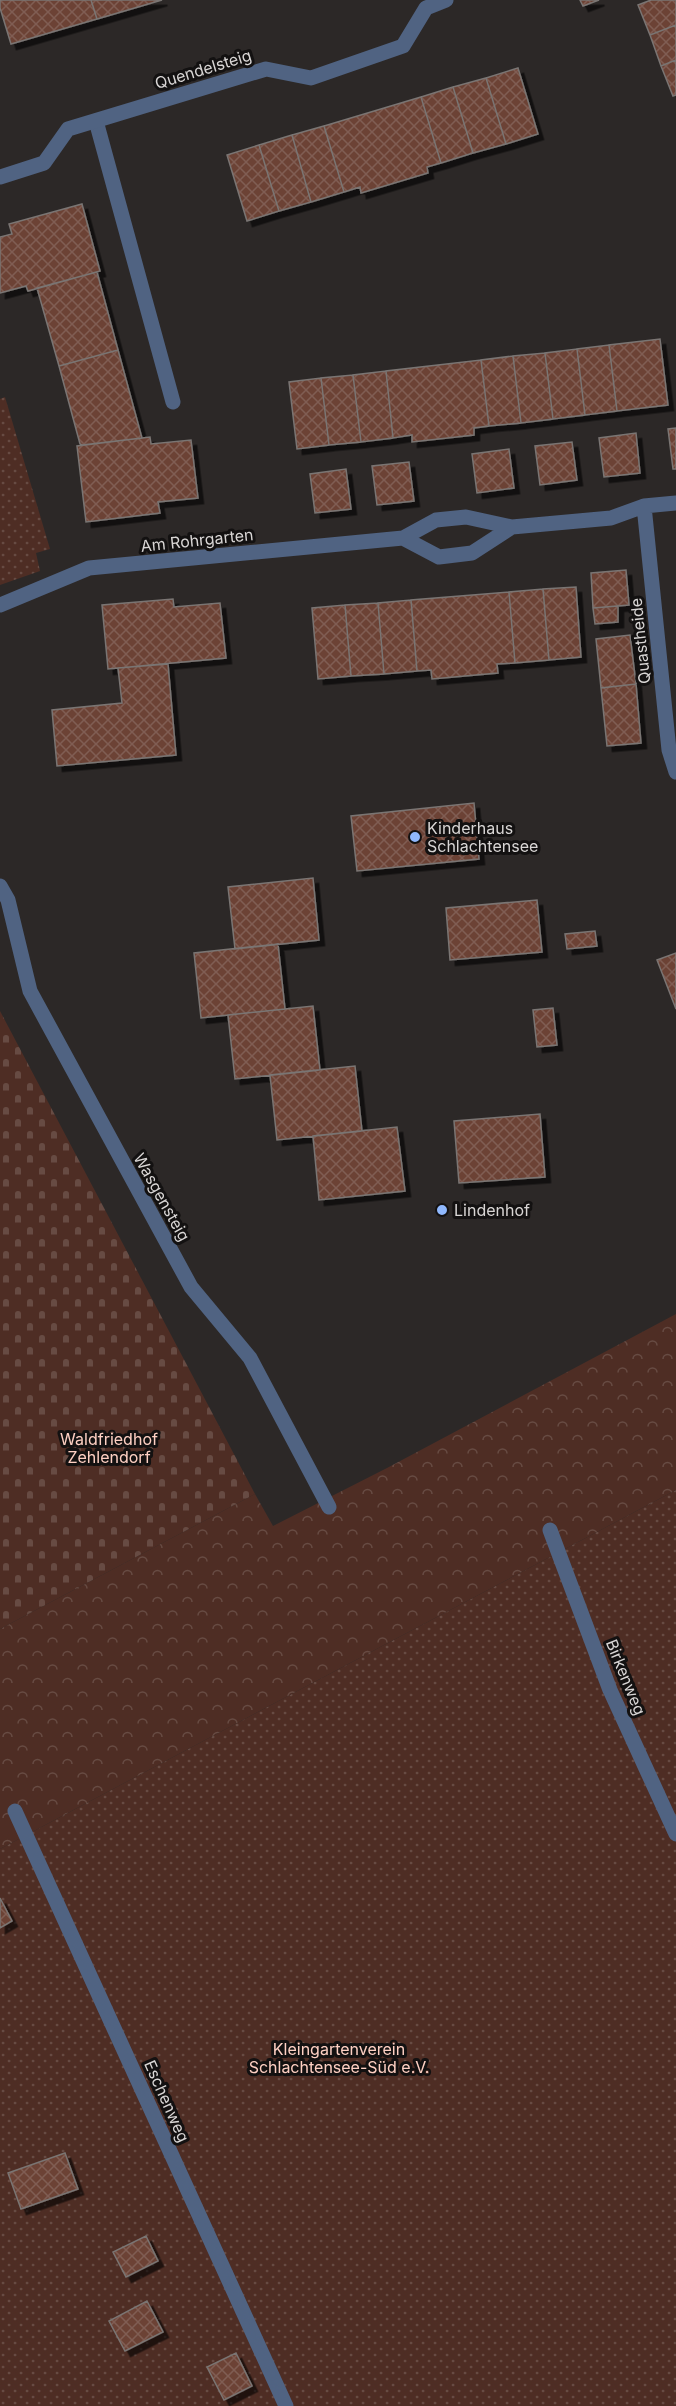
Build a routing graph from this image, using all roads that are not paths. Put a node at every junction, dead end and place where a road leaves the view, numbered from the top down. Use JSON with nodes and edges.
{"nodes":[{"id":1,"x":446,"y":0,"type":"edge"},
{"id":2,"x":96,"y":121,"type":"junction"},
{"id":3,"x":0,"y":177,"type":"edge"},
{"id":4,"x":174,"y":402,"type":"dead end"},
{"id":5,"x":676,"y":502,"type":"edge"},
{"id":6,"x":644,"y":506,"type":"junction"},
{"id":7,"x":512,"y":527,"type":"junction"},
{"id":8,"x":403,"y":538,"type":"junction"},
{"id":9,"x":0,"y":604,"type":"edge"},
{"id":10,"x":676,"y":772,"type":"edge"},
{"id":11,"x":0,"y":886,"type":"edge"},
{"id":12,"x":329,"y":1507,"type":"dead end"},
{"id":13,"x":550,"y":1530,"type":"dead end"},
{"id":14,"x":15,"y":1811,"type":"dead end"},
{"id":15,"x":676,"y":1834,"type":"edge"},
{"id":16,"x":286,"y":2406,"type":"edge"}],
"edges":[{"from":1,"to":2,"type":"street","name":"Quendelsteig"},
{"from":2,"to":3,"type":"street","name":"Quendelsteig"},
{"from":2,"to":4,"type":"street"},
{"from":5,"to":6,"type":"street","name":"Am Rohrgarten"},
{"from":6,"to":7,"type":"street","name":"Am Rohrgarten"},
{"from":6,"to":10,"type":"street","name":"Quastheide"},
{"from":7,"to":8,"type":"street","name":"Am Rohrgarten"},
{"from":7,"to":8,"type":"street","name":"Am Rohrgarten"},
{"from":8,"to":9,"type":"street","name":"Am Rohrgarten"},
{"from":11,"to":12,"type":"street","name":"Wasgensteig"},
{"from":13,"to":15,"type":"street","name":"Birkenweg"},
{"from":14,"to":16,"type":"street","name":"Eschenweg"}]}
